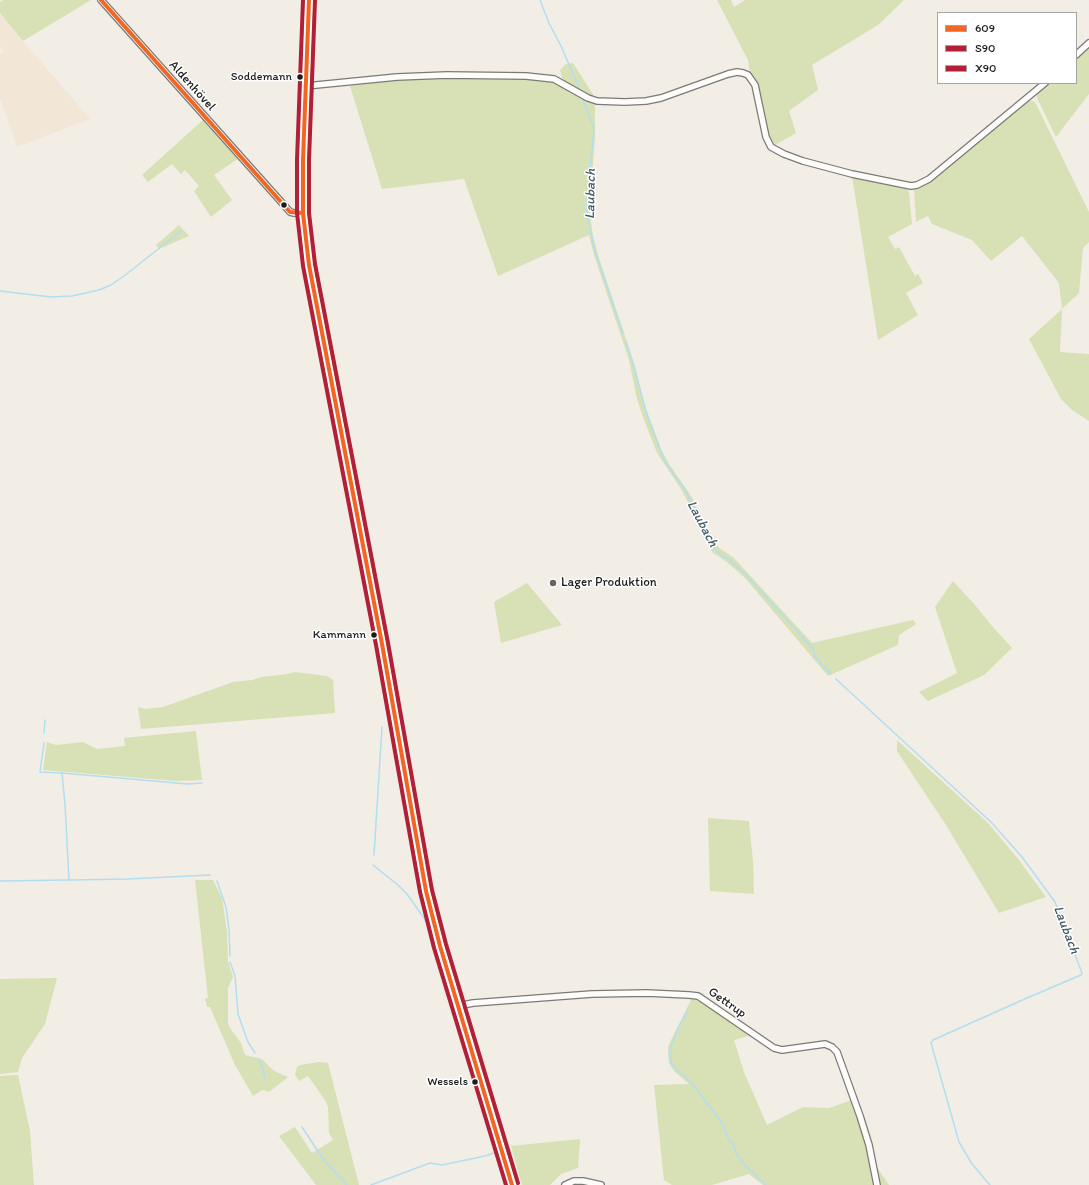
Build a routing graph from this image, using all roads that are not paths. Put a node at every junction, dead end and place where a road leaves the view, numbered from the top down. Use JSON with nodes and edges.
{"nodes":[{"id":1,"x":101,"y":0,"type":"edge"},
{"id":2,"x":309,"y":0,"type":"edge"},
{"id":3,"x":1089,"y":43,"type":"edge"},
{"id":4,"x":1077,"y":54,"type":"edge"},
{"id":5,"x":1043,"y":84,"type":"edge"},
{"id":6,"x":306,"y":86,"type":"junction"},
{"id":7,"x":303,"y":213,"type":"junction"},
{"id":8,"x":458,"y":1006,"type":"junction"},
{"id":9,"x":512,"y":1185,"type":"edge"},
{"id":10,"x":565,"y":1185,"type":"edge"},
{"id":11,"x":601,"y":1185,"type":"edge"},
{"id":12,"x":878,"y":1185,"type":"edge"}],
"edges":[{"from":1,"to":7,"type":"street","name":"Aldenhövel"},
{"from":2,"to":6,"type":"main road"},
{"from":3,"to":4,"type":"street"},
{"from":5,"to":6,"type":"street"},
{"from":6,"to":7,"type":"main road"},
{"from":7,"to":8,"type":"main road"},
{"from":8,"to":9,"type":"main road"},
{"from":8,"to":12,"type":"street","name":"Gettrup"},
{"from":10,"to":11,"type":"street"}]}
